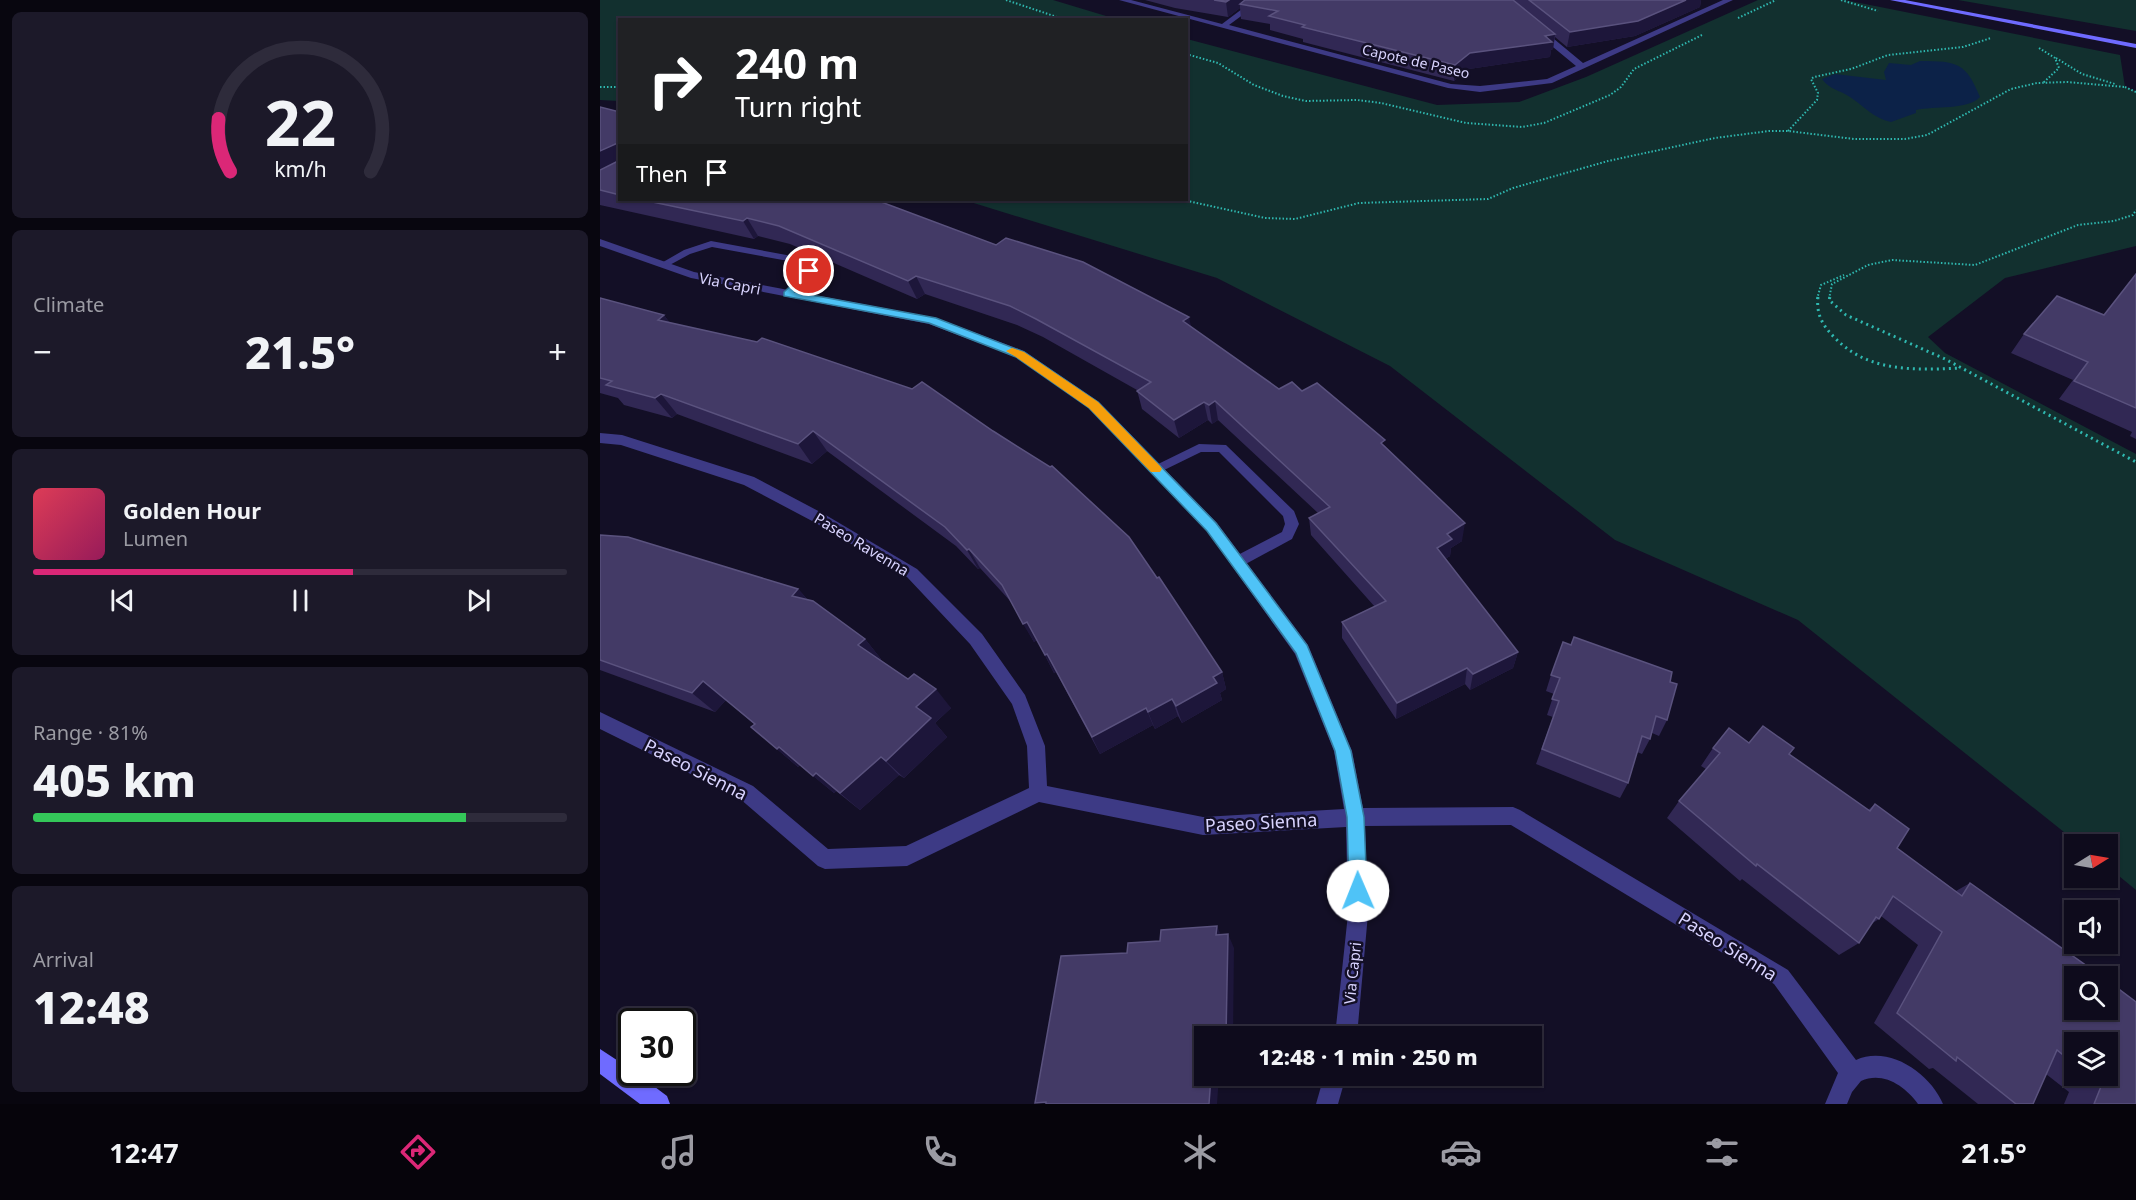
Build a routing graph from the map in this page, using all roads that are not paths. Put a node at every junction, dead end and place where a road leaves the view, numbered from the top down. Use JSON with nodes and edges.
{"nodes":[{"id":1,"x":1123,"y":0,"type":"edge"},
{"id":2,"x":1259,"y":0,"type":"edge"},
{"id":3,"x":1729,"y":0,"type":"edge"},
{"id":4,"x":1894,"y":0,"type":"edge"},
{"id":5,"x":1529,"y":22,"type":"edge"},
{"id":6,"x":1223,"y":26,"type":"junction"},
{"id":7,"x":2136,"y":46,"type":"edge"},
{"id":8,"x":1582,"y":67,"type":"junction"},
{"id":9,"x":600,"y":242,"type":"edge"},
{"id":10,"x":663,"y":265,"type":"junction"},
{"id":11,"x":788,"y":294,"type":"junction"},
{"id":12,"x":600,"y":438,"type":"edge"},
{"id":13,"x":1156,"y":470,"type":"junction"},
{"id":14,"x":1237,"y":562,"type":"junction"},
{"id":15,"x":600,"y":720,"type":"edge"},
{"id":16,"x":1038,"y":793,"type":"junction"},
{"id":17,"x":1355,"y":817,"type":"junction"},
{"id":18,"x":1347,"y":1026,"type":"edge"},
{"id":19,"x":600,"y":1060,"type":"edge"},
{"id":20,"x":1851,"y":1072,"type":"junction"},
{"id":21,"x":1332,"y":1086,"type":"edge"},
{"id":22,"x":659,"y":1104,"type":"edge"},
{"id":23,"x":1327,"y":1104,"type":"edge"},
{"id":24,"x":1836,"y":1104,"type":"edge"},
{"id":25,"x":1932,"y":1104,"type":"edge"}],
"edges":[{"from":1,"to":6,"type":"street","name":"Capote de Paseo"},
{"from":2,"to":6,"type":"street"},
{"from":3,"to":8,"type":"street","name":"Capote de Paseo"},
{"from":4,"to":7,"type":"main road"},
{"from":5,"to":8,"type":"street"},
{"from":6,"to":8,"type":"street","name":"Capote de Paseo"},
{"from":9,"to":10,"type":"street","name":"Via Capri"},
{"from":10,"to":11,"type":"street","name":"Via Capri"},
{"from":10,"to":11,"type":"lane"},
{"from":11,"to":13,"type":"street","name":"Via Capri"},
{"from":12,"to":16,"type":"street","name":"Paseo Ravenna"},
{"from":13,"to":14,"type":"street","name":"Via Capri"},
{"from":13,"to":14,"type":"lane"},
{"from":14,"to":17,"type":"street","name":"Via Capri"},
{"from":15,"to":16,"type":"street","name":"Paseo Sienna"},
{"from":16,"to":17,"type":"street","name":"Paseo Sienna"},
{"from":17,"to":18,"type":"street","name":"Via Capri"},
{"from":17,"to":20,"type":"street","name":"Paseo Sienna"},
{"from":19,"to":22,"type":"main road"},
{"from":20,"to":24,"type":"street"},
{"from":20,"to":25,"type":"street"},
{"from":21,"to":23,"type":"street"}]}
